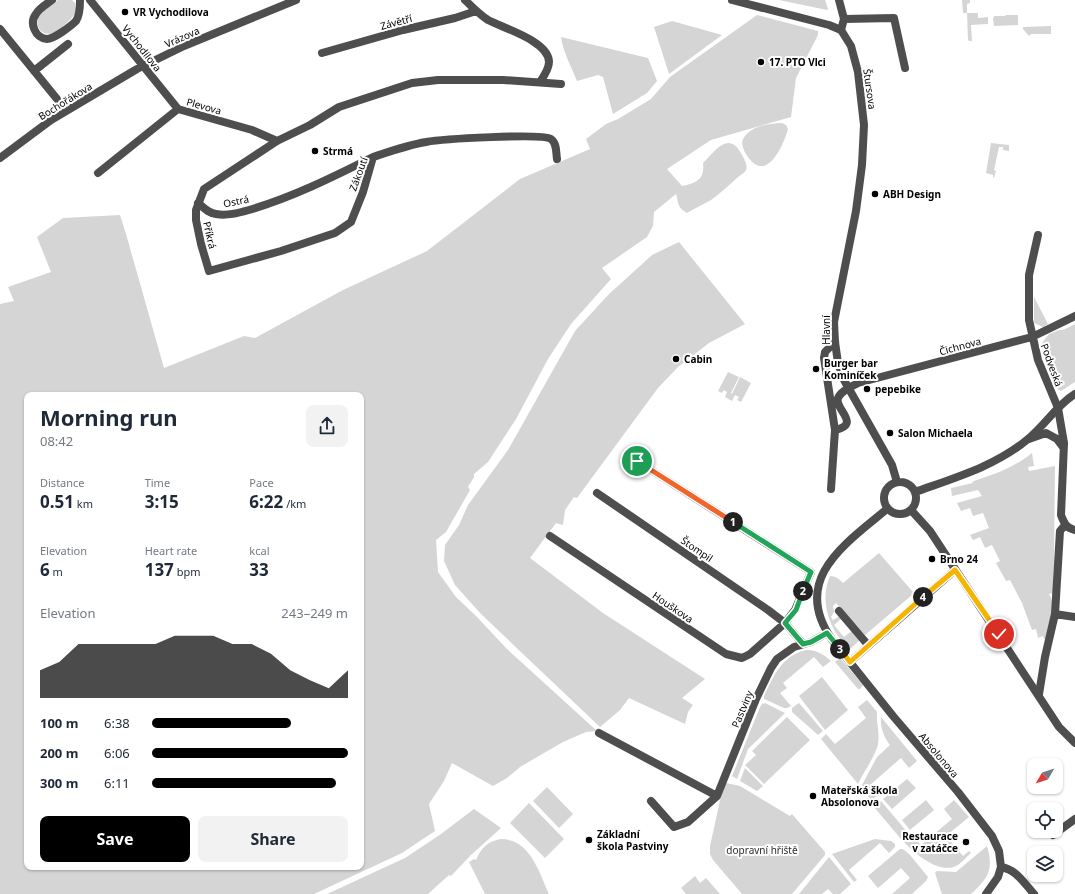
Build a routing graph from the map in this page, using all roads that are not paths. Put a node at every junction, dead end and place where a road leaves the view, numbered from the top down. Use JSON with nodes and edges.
{"nodes":[{"id":1,"x":52,"y":0,"type":"edge"},
{"id":2,"x":80,"y":0,"type":"edge"},
{"id":3,"x":296,"y":0,"type":"edge"},
{"id":4,"x":465,"y":0,"type":"edge"},
{"id":5,"x":732,"y":0,"type":"edge"},
{"id":6,"x":839,"y":0,"type":"edge"},
{"id":7,"x":95,"y":1,"type":"edge"},
{"id":8,"x":476,"y":11,"type":"junction"},
{"id":9,"x":844,"y":19,"type":"junction"},
{"id":10,"x":0,"y":29,"type":"edge"},
{"id":11,"x":841,"y":30,"type":"junction"},
{"id":12,"x":68,"y":44,"type":"dead end"},
{"id":13,"x":322,"y":53,"type":"dead end"},
{"id":14,"x":143,"y":66,"type":"junction"},
{"id":15,"x":905,"y":68,"type":"dead end"},
{"id":16,"x":34,"y":71,"type":"junction"},
{"id":17,"x":540,"y":82,"type":"junction"},
{"id":18,"x":561,"y":84,"type":"dead end"},
{"id":19,"x":57,"y":99,"type":"dead end"},
{"id":20,"x":178,"y":109,"type":"junction"},
{"id":21,"x":277,"y":140,"type":"junction"},
{"id":22,"x":0,"y":158,"type":"edge"},
{"id":23,"x":373,"y":158,"type":"junction"},
{"id":24,"x":557,"y":159,"type":"dead end"},
{"id":25,"x":862,"y":165,"type":"joint"},
{"id":26,"x":98,"y":173,"type":"dead end"},
{"id":27,"x":198,"y":204,"type":"junction"},
{"id":28,"x":1038,"y":235,"type":"dead end"},
{"id":29,"x":210,"y":271,"type":"joint"},
{"id":30,"x":1075,"y":316,"type":"edge"},
{"id":31,"x":1032,"y":338,"type":"junction"},
{"id":32,"x":834,"y":342,"type":"junction"},
{"id":33,"x":848,"y":388,"type":"junction"},
{"id":34,"x":1075,"y":394,"type":"edge"},
{"id":35,"x":1058,"y":408,"type":"junction"},
{"id":36,"x":835,"y":430,"type":"junction"},
{"id":37,"x":1028,"y":438,"type":"junction"},
{"id":38,"x":1064,"y":448,"type":"junction"},
{"id":39,"x":637,"y":461,"type":"dead end"},
{"id":40,"x":897,"y":482,"type":"junction"},
{"id":41,"x":831,"y":489,"type":"dead end"},
{"id":42,"x":915,"y":492,"type":"junction"},
{"id":43,"x":596,"y":493,"type":"dead end"},
{"id":44,"x":887,"y":509,"type":"junction"},
{"id":45,"x":911,"y":510,"type":"junction"},
{"id":46,"x":1065,"y":525,"type":"junction"},
{"id":47,"x":1075,"y":530,"type":"edge"},
{"id":48,"x":550,"y":536,"type":"dead end"},
{"id":49,"x":955,"y":570,"type":"junction"},
{"id":50,"x":839,"y":611,"type":"dead end"},
{"id":51,"x":1055,"y":614,"type":"junction"},
{"id":52,"x":1075,"y":617,"type":"edge"},
{"id":53,"x":785,"y":623,"type":"junction"},
{"id":54,"x":827,"y":633,"type":"junction"},
{"id":55,"x":803,"y":644,"type":"junction"},
{"id":56,"x":868,"y":645,"type":"junction"},
{"id":57,"x":850,"y":662,"type":"junction"},
{"id":58,"x":1039,"y":694,"type":"junction"},
{"id":59,"x":600,"y":733,"type":"dead end"},
{"id":60,"x":1075,"y":743,"type":"edge"},
{"id":61,"x":717,"y":796,"type":"junction"},
{"id":62,"x":651,"y":801,"type":"dead end"},
{"id":63,"x":1075,"y":819,"type":"edge"},
{"id":64,"x":1063,"y":828,"type":"edge"},
{"id":65,"x":1001,"y":866,"type":"junction"},
{"id":66,"x":986,"y":894,"type":"edge"},
{"id":67,"x":1034,"y":894,"type":"edge"}],
"edges":[{"from":1,"to":2,"type":"street"},
{"from":3,"to":14,"type":"street","name":"Vrázova"},
{"from":4,"to":8,"type":"street"},
{"from":5,"to":11,"type":"street"},
{"from":6,"to":9,"type":"street"},
{"from":7,"to":14,"type":"street","name":"Vychodilova"},
{"from":8,"to":13,"type":"street","name":"Závětří"},
{"from":8,"to":17,"type":"street"},
{"from":9,"to":11,"type":"street"},
{"from":9,"to":15,"type":"street"},
{"from":10,"to":16,"type":"street"},
{"from":11,"to":25,"type":"street","name":"Štursova"},
{"from":12,"to":16,"type":"street"},
{"from":14,"to":20,"type":"street","name":"Vychodilova"},
{"from":14,"to":22,"type":"street","name":"Bochořákova"},
{"from":16,"to":19,"type":"street"},
{"from":17,"to":18,"type":"street"},
{"from":17,"to":21,"type":"street"},
{"from":20,"to":21,"type":"street","name":"Plevova"},
{"from":20,"to":26,"type":"street","name":"Plevova"},
{"from":21,"to":27,"type":"street"},
{"from":23,"to":24,"type":"street","name":"Zákoutí"},
{"from":23,"to":27,"type":"street","name":"Ostrá"},
{"from":23,"to":29,"type":"street","name":"Zákoutí"},
{"from":25,"to":32,"type":"street","name":"Hlavní"},
{"from":27,"to":29,"type":"street","name":"Příkrá"},
{"from":28,"to":31,"type":"street","name":"Podveská"},
{"from":30,"to":31,"type":"street","name":"Čichnova"},
{"from":31,"to":33,"type":"street","name":"Čichnova"},
{"from":31,"to":35,"type":"street","name":"Podveská"},
{"from":32,"to":33,"type":"street","name":"Hlavní"},
{"from":32,"to":36,"type":"street"},
{"from":33,"to":36,"type":"street"},
{"from":33,"to":40,"type":"street","name":"Hlavní"},
{"from":34,"to":35,"type":"street"},
{"from":35,"to":37,"type":"street"},
{"from":35,"to":38,"type":"street","name":"Podveská"},
{"from":36,"to":41,"type":"street"},
{"from":37,"to":38,"type":"street"},
{"from":37,"to":42,"type":"street"},
{"from":38,"to":46,"type":"street","name":"Podveská"},
{"from":39,"to":53,"type":"street"},
{"from":40,"to":42,"type":"street"},
{"from":40,"to":44,"type":"street"},
{"from":42,"to":45,"type":"street"},
{"from":43,"to":53,"type":"street","name":"Štompil"},
{"from":44,"to":45,"type":"street"},
{"from":44,"to":54,"type":"street","name":"Absolonova"},
{"from":45,"to":49,"type":"street"},
{"from":46,"to":47,"type":"street"},
{"from":46,"to":51,"type":"street","name":"Podveská"},
{"from":48,"to":53,"type":"street","name":"Houškova"},
{"from":49,"to":56,"type":"street"},
{"from":49,"to":58,"type":"street"},
{"from":50,"to":56,"type":"street"},
{"from":51,"to":52,"type":"street"},
{"from":51,"to":58,"type":"street","name":"Podveská"},
{"from":53,"to":55,"type":"street"},
{"from":54,"to":55,"type":"street","name":"Pastviny"},
{"from":54,"to":57,"type":"street","name":"Absolonova"},
{"from":55,"to":61,"type":"street","name":"Pastviny"},
{"from":56,"to":57,"type":"street"},
{"from":57,"to":65,"type":"street","name":"Absolonova"},
{"from":58,"to":60,"type":"street"},
{"from":59,"to":61,"type":"street"},
{"from":61,"to":62,"type":"street","name":"Pastviny"},
{"from":63,"to":64,"type":"street"},
{"from":65,"to":66,"type":"street"},
{"from":65,"to":67,"type":"street"}]}
